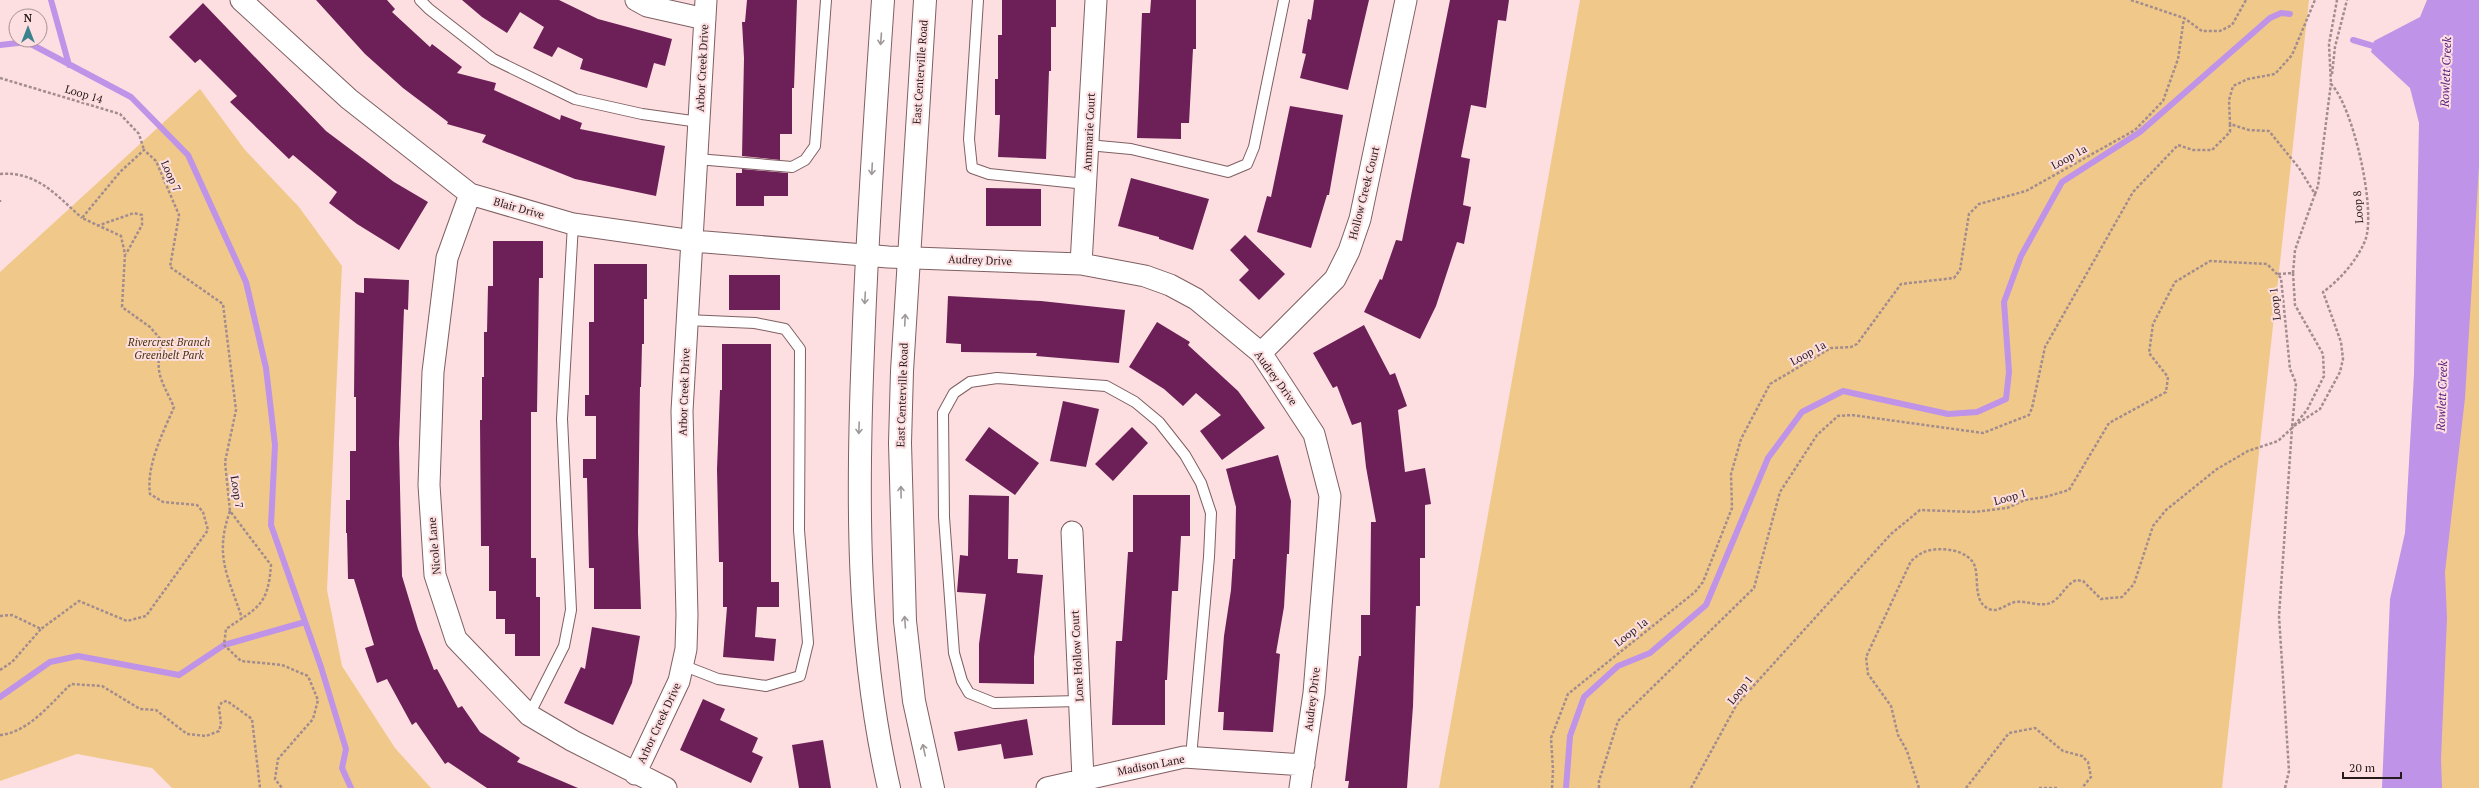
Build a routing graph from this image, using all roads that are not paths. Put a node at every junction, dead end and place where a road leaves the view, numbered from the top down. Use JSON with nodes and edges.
{"nodes":[{"id":1,"x":241,"y":0,"type":"edge"},
{"id":2,"x":420,"y":0,"type":"edge"},
{"id":3,"x":636,"y":0,"type":"edge"},
{"id":4,"x":826,"y":0,"type":"edge"},
{"id":5,"x":883,"y":0,"type":"edge"},
{"id":6,"x":925,"y":0,"type":"edge"},
{"id":7,"x":978,"y":0,"type":"edge"},
{"id":8,"x":1096,"y":0,"type":"edge"},
{"id":9,"x":1284,"y":0,"type":"edge"},
{"id":10,"x":1406,"y":0,"type":"edge"},
{"id":11,"x":705,"y":10,"type":"edge"},
{"id":12,"x":699,"y":122,"type":"junction"},
{"id":13,"x":1088,"y":145,"type":"junction"},
{"id":14,"x":697,"y":159,"type":"junction"},
{"id":15,"x":1086,"y":184,"type":"junction"},
{"id":16,"x":470,"y":194,"type":"junction"},
{"id":17,"x":573,"y":224,"type":"junction"},
{"id":18,"x":693,"y":240,"type":"junction"},
{"id":19,"x":867,"y":255,"type":"junction"},
{"id":20,"x":909,"y":258,"type":"junction"},
{"id":21,"x":1082,"y":264,"type":"junction"},
{"id":22,"x":686,"y":320,"type":"junction"},
{"id":23,"x":1261,"y":354,"type":"junction"},
{"id":24,"x":1072,"y":532,"type":"dead end"},
{"id":25,"x":682,"y":665,"type":"junction"},
{"id":26,"x":1079,"y":701,"type":"junction"},
{"id":27,"x":529,"y":715,"type":"junction"},
{"id":28,"x":1191,"y":758,"type":"junction"},
{"id":29,"x":1304,"y":765,"type":"junction"},
{"id":30,"x":635,"y":774,"type":"junction"},
{"id":31,"x":1083,"y":779,"type":"junction"},
{"id":32,"x":666,"y":788,"type":"edge"},
{"id":33,"x":889,"y":788,"type":"edge"},
{"id":34,"x":933,"y":788,"type":"edge"},
{"id":35,"x":1047,"y":788,"type":"edge"},
{"id":36,"x":1300,"y":788,"type":"edge"}],
"edges":[{"from":1,"to":16,"type":"street","name":"Blair Drive"},
{"from":2,"to":12,"type":"lane"},
{"from":3,"to":11,"type":"street"},
{"from":4,"to":14,"type":"lane"},
{"from":5,"to":19,"type":"main road","one_way":true},
{"from":6,"to":20,"type":"main road","name":"East Centerville Road"},
{"from":7,"to":15,"type":"lane"},
{"from":8,"to":13,"type":"street","name":"Annmarie Court"},
{"from":9,"to":13,"type":"lane"},
{"from":10,"to":23,"type":"street","name":"Hollow Creek Court"},
{"from":11,"to":12,"type":"street","name":"Arbor Creek Drive"},
{"from":12,"to":14,"type":"street","name":"Arbor Creek Drive"},
{"from":13,"to":15,"type":"street","name":"Annmarie Court"},
{"from":14,"to":18,"type":"street","name":"Arbor Creek Drive"},
{"from":15,"to":21,"type":"street","name":"Annmarie Court"},
{"from":16,"to":17,"type":"street","name":"Blair Drive"},
{"from":16,"to":27,"type":"street","name":"Nicole Lane"},
{"from":17,"to":18,"type":"street","name":"Blair Drive"},
{"from":17,"to":27,"type":"lane"},
{"from":18,"to":19,"type":"street","name":"Blair Drive"},
{"from":18,"to":22,"type":"street","name":"Arbor Creek Drive"},
{"from":19,"to":20,"type":"street","name":"Audrey Drive"},
{"from":19,"to":33,"type":"main road","one_way":true},
{"from":20,"to":21,"type":"street","name":"Audrey Drive"},
{"from":34,"to":20,"type":"main road","name":"East Centerville Road","one_way":true},
{"from":21,"to":23,"type":"street","name":"Audrey Drive"},
{"from":22,"to":25,"type":"street","name":"Arbor Creek Drive"},
{"from":22,"to":25,"type":"lane"},
{"from":23,"to":29,"type":"street","name":"Audrey Drive"},
{"from":24,"to":26,"type":"street","name":"Lone Hollow Court"},
{"from":25,"to":30,"type":"street","name":"Arbor Creek Drive"},
{"from":26,"to":28,"type":"lane"},
{"from":26,"to":31,"type":"street","name":"Lone Hollow Court"},
{"from":27,"to":30,"type":"street","name":"Nicole Lane"},
{"from":28,"to":29,"type":"street","name":"Madison Lane"},
{"from":28,"to":31,"type":"street","name":"Madison Lane"},
{"from":29,"to":36,"type":"street","name":"Audrey Drive"},
{"from":30,"to":32,"type":"street","name":"Nicole Lane"},
{"from":31,"to":35,"type":"street","name":"Madison Lane"}]}
